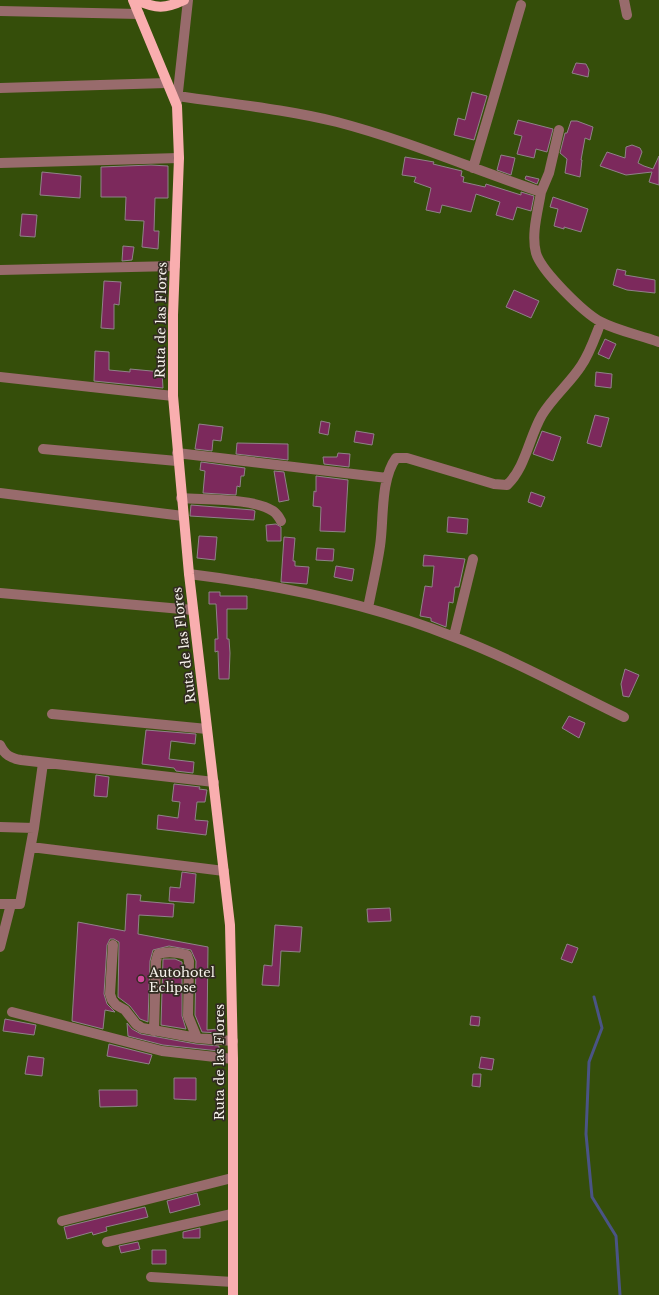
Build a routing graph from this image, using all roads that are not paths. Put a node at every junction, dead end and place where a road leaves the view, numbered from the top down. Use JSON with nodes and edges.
{"nodes":[{"id":1,"x":133,"y":0,"type":"edge"},
{"id":2,"x":137,"y":0,"type":"edge"},
{"id":3,"x":184,"y":0,"type":"edge"},
{"id":4,"x":188,"y":0,"type":"edge"},
{"id":5,"x":624,"y":0,"type":"edge"},
{"id":6,"x":521,"y":5,"type":"dead end"},
{"id":7,"x":0,"y":11,"type":"edge"},
{"id":8,"x":139,"y":14,"type":"junction"},
{"id":9,"x":627,"y":15,"type":"dead end"},
{"id":10,"x":167,"y":83,"type":"junction"},
{"id":11,"x":0,"y":88,"type":"edge"},
{"id":12,"x":177,"y":101,"type":"junction"},
{"id":13,"x":559,"y":130,"type":"dead end"},
{"id":14,"x":179,"y":158,"type":"junction"},
{"id":15,"x":0,"y":163,"type":"edge"},
{"id":16,"x":473,"y":168,"type":"junction"},
{"id":17,"x":541,"y":192,"type":"junction"},
{"id":18,"x":175,"y":266,"type":"junction"},
{"id":19,"x":0,"y":270,"type":"edge"},
{"id":20,"x":601,"y":322,"type":"junction"},
{"id":21,"x":659,"y":342,"type":"edge"},
{"id":22,"x":0,"y":377,"type":"edge"},
{"id":23,"x":173,"y":396,"type":"junction"},
{"id":24,"x":42,"y":449,"type":"dead end"},
{"id":25,"x":177,"y":457,"type":"junction"},
{"id":26,"x":386,"y":478,"type":"junction"},
{"id":27,"x":0,"y":493,"type":"edge"},
{"id":28,"x":181,"y":498,"type":"junction"},
{"id":29,"x":183,"y":516,"type":"junction"},
{"id":30,"x":281,"y":520,"type":"dead end"},
{"id":31,"x":473,"y":559,"type":"dead end"},
{"id":32,"x":189,"y":574,"type":"junction"},
{"id":33,"x":0,"y":593,"type":"edge"},
{"id":34,"x":368,"y":608,"type":"junction"},
{"id":35,"x":193,"y":610,"type":"junction"},
{"id":36,"x":454,"y":636,"type":"junction"},
{"id":37,"x":52,"y":714,"type":"dead end"},
{"id":38,"x":624,"y":717,"type":"dead end"},
{"id":39,"x":207,"y":729,"type":"junction"},
{"id":40,"x":0,"y":745,"type":"edge"},
{"id":41,"x":43,"y":763,"type":"junction"},
{"id":42,"x":214,"y":782,"type":"junction"},
{"id":43,"x":0,"y":827,"type":"edge"},
{"id":44,"x":34,"y":828,"type":"junction"},
{"id":45,"x":31,"y":847,"type":"junction"},
{"id":46,"x":224,"y":870,"type":"junction"},
{"id":47,"x":0,"y":904,"type":"edge"},
{"id":48,"x":11,"y":904,"type":"junction"},
{"id":49,"x":113,"y":945,"type":"dead end"},
{"id":50,"x":0,"y":947,"type":"edge"},
{"id":51,"x":12,"y":1012,"type":"dead end"},
{"id":52,"x":154,"y":1031,"type":"junction"},
{"id":53,"x":198,"y":1038,"type":"junction"},
{"id":54,"x":232,"y":1041,"type":"junction"},
{"id":55,"x":233,"y":1059,"type":"junction"},
{"id":56,"x":232,"y":1178,"type":"junction"},
{"id":57,"x":232,"y":1214,"type":"junction"},
{"id":58,"x":62,"y":1221,"type":"dead end"},
{"id":59,"x":107,"y":1242,"type":"dead end"},
{"id":60,"x":152,"y":1277,"type":"dead end"},
{"id":61,"x":233,"y":1282,"type":"junction"},
{"id":62,"x":233,"y":1295,"type":"edge"}],
"edges":[{"from":1,"to":8,"type":"main road","name":"Ruta de las Flores"},
{"from":2,"to":3,"type":"main road"},
{"from":4,"to":12,"type":"street"},
{"from":5,"to":9,"type":"street"},
{"from":6,"to":16,"type":"street"},
{"from":7,"to":8,"type":"street"},
{"from":8,"to":10,"type":"main road","name":"Ruta de las Flores"},
{"from":10,"to":11,"type":"street"},
{"from":10,"to":12,"type":"main road","name":"Ruta de las Flores"},
{"from":12,"to":14,"type":"main road","name":"Ruta de las Flores"},
{"from":12,"to":16,"type":"street"},
{"from":13,"to":17,"type":"street"},
{"from":14,"to":15,"type":"street"},
{"from":14,"to":18,"type":"main road","name":"Ruta de las Flores"},
{"from":16,"to":17,"type":"street"},
{"from":17,"to":20,"type":"street"},
{"from":18,"to":19,"type":"street"},
{"from":18,"to":23,"type":"main road","name":"Ruta de las Flores"},
{"from":20,"to":21,"type":"street"},
{"from":20,"to":26,"type":"street"},
{"from":22,"to":23,"type":"street"},
{"from":23,"to":25,"type":"main road","name":"Ruta de las Flores"},
{"from":24,"to":25,"type":"street"},
{"from":25,"to":26,"type":"street"},
{"from":25,"to":28,"type":"main road","name":"Ruta de las Flores"},
{"from":26,"to":34,"type":"street"},
{"from":27,"to":29,"type":"street"},
{"from":28,"to":29,"type":"main road","name":"Ruta de las Flores"},
{"from":28,"to":30,"type":"street"},
{"from":29,"to":32,"type":"main road","name":"Ruta de las Flores"},
{"from":31,"to":36,"type":"street"},
{"from":32,"to":34,"type":"street"},
{"from":32,"to":35,"type":"main road","name":"Ruta de las Flores"},
{"from":33,"to":35,"type":"street"},
{"from":34,"to":36,"type":"street"},
{"from":35,"to":39,"type":"main road","name":"Ruta de las Flores"},
{"from":36,"to":38,"type":"street"},
{"from":37,"to":39,"type":"street"},
{"from":39,"to":42,"type":"main road","name":"Ruta de las Flores"},
{"from":40,"to":41,"type":"street"},
{"from":41,"to":42,"type":"street"},
{"from":41,"to":44,"type":"street"},
{"from":42,"to":46,"type":"main road","name":"Ruta de las Flores"},
{"from":43,"to":44,"type":"street"},
{"from":44,"to":45,"type":"street"},
{"from":45,"to":46,"type":"street"},
{"from":45,"to":48,"type":"street"},
{"from":46,"to":54,"type":"main road","name":"Ruta de las Flores"},
{"from":47,"to":48,"type":"street"},
{"from":48,"to":50,"type":"street"},
{"from":49,"to":52,"type":"street"},
{"from":51,"to":55,"type":"street"},
{"from":52,"to":53,"type":"street"},
{"from":52,"to":53,"type":"street"},
{"from":53,"to":54,"type":"street"},
{"from":54,"to":55,"type":"main road","name":"Ruta de las Flores"},
{"from":55,"to":56,"type":"main road","name":"Ruta de las Flores"},
{"from":56,"to":57,"type":"main road","name":"Ruta de las Flores"},
{"from":56,"to":58,"type":"street"},
{"from":57,"to":59,"type":"street"},
{"from":57,"to":61,"type":"main road","name":"Ruta de las Flores"},
{"from":60,"to":61,"type":"street"},
{"from":61,"to":62,"type":"main road","name":"Ruta de las Flores"}]}
